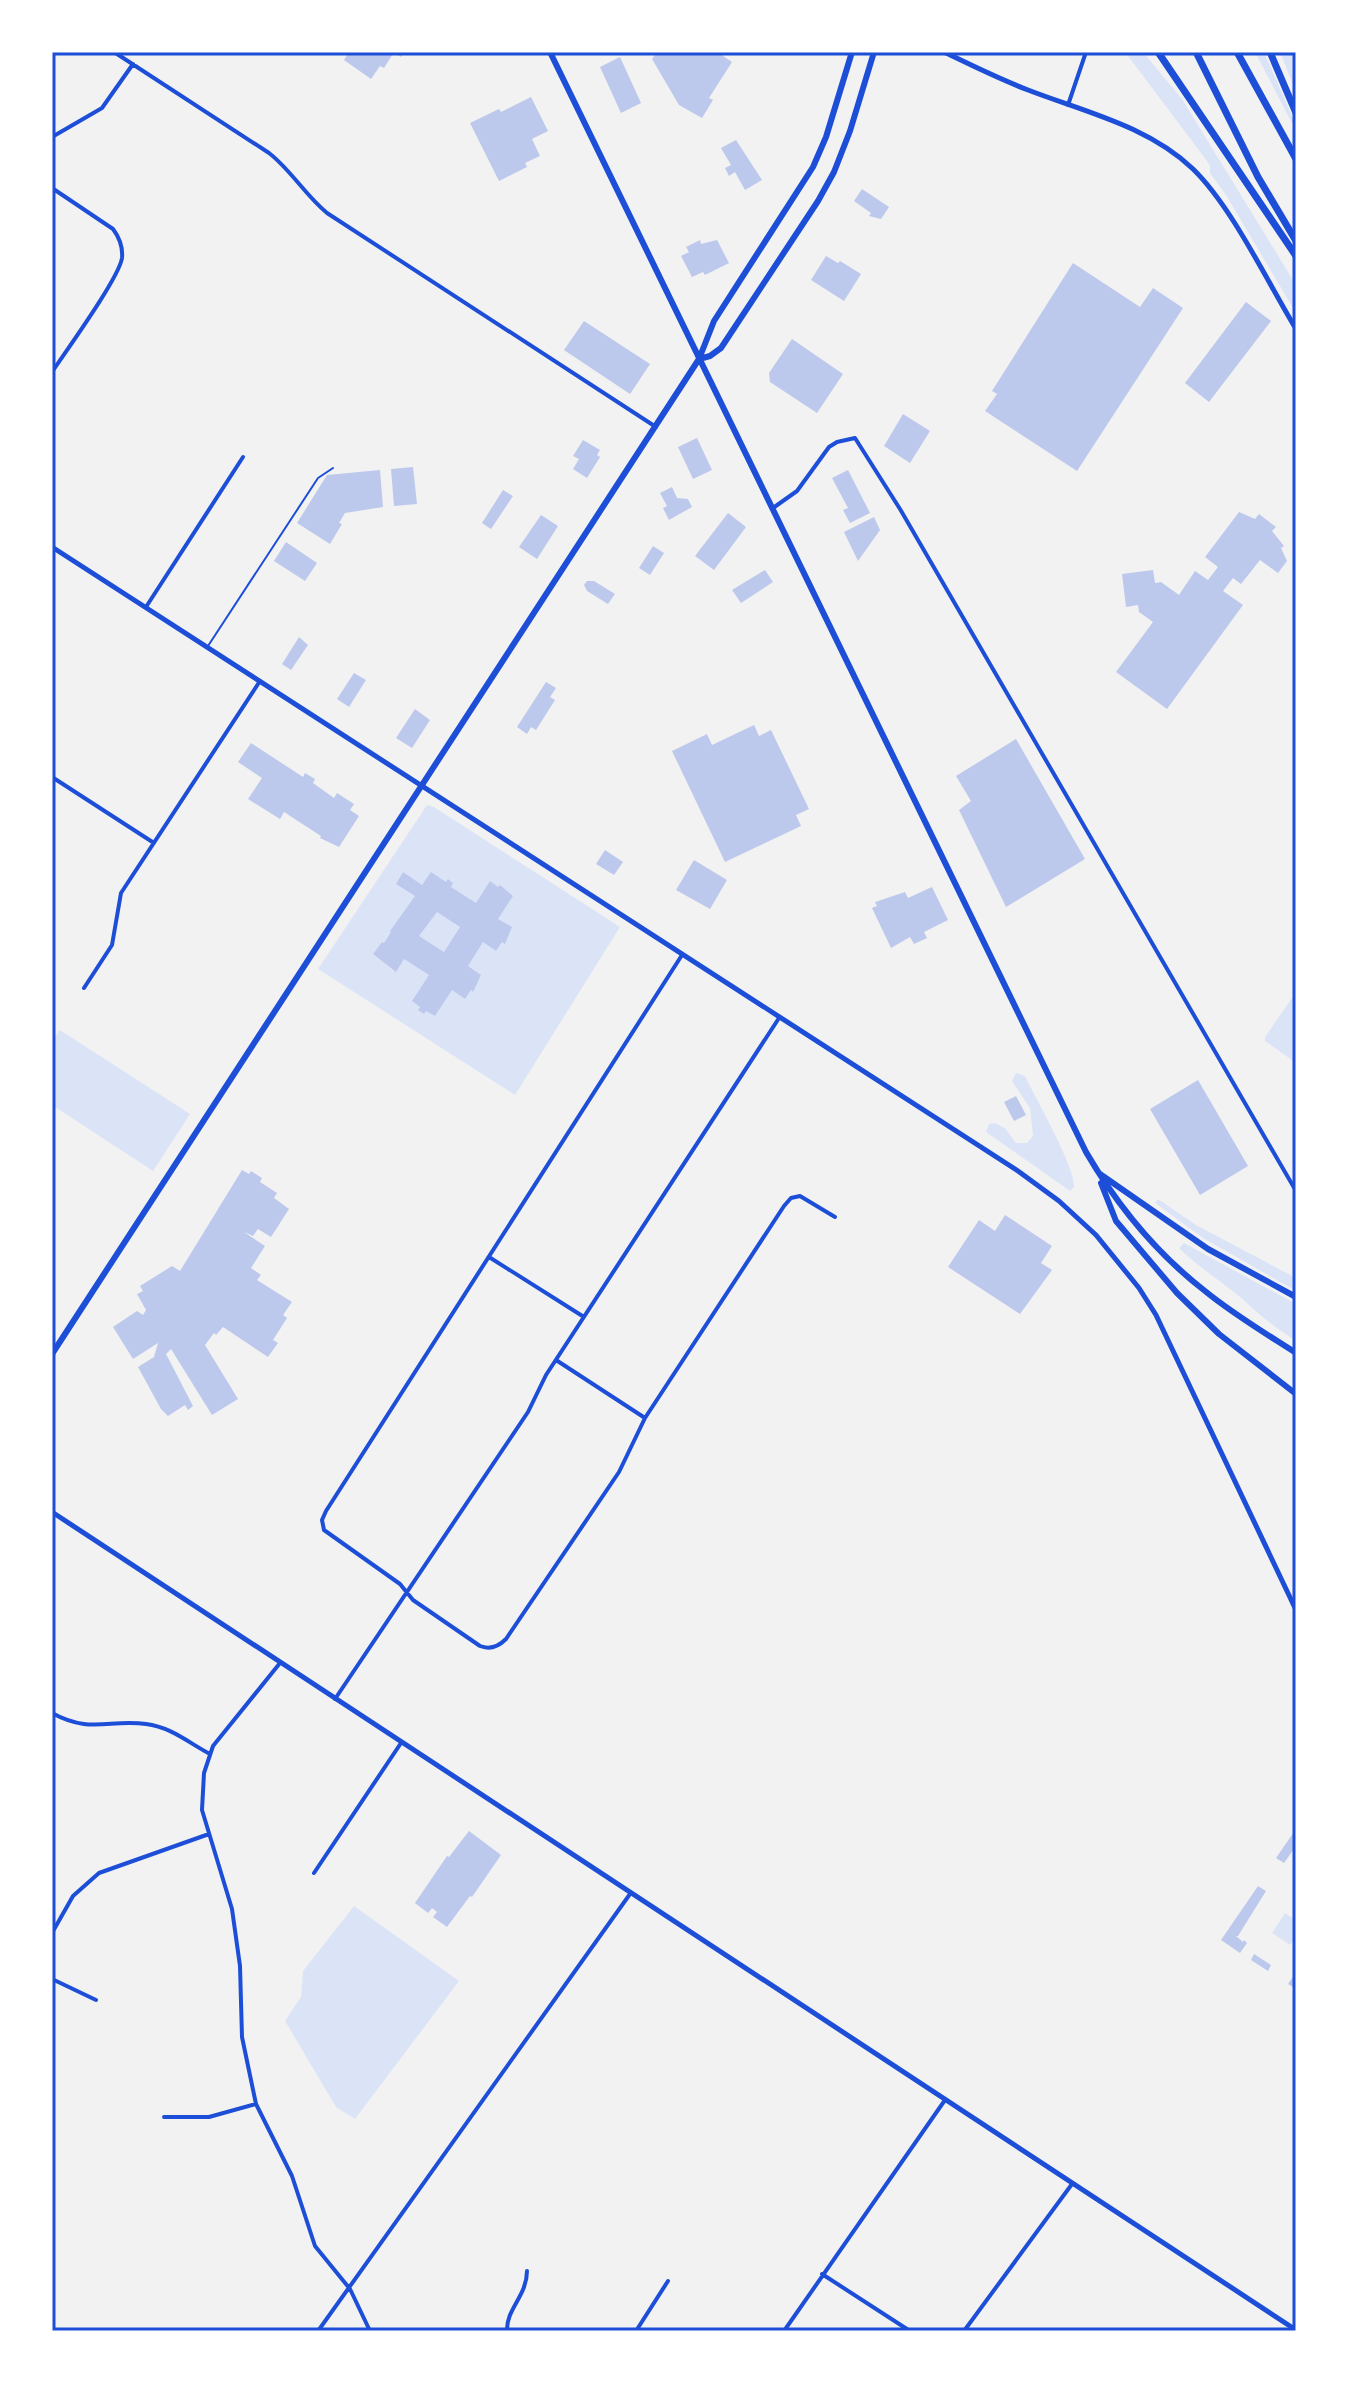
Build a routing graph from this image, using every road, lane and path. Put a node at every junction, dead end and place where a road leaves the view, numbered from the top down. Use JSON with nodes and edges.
{"nodes":[{"id":1,"x":114,"y":52,"type":"edge"},
{"id":2,"x":550,"y":52,"type":"edge"},
{"id":3,"x":852,"y":52,"type":"edge"},
{"id":4,"x":874,"y":52,"type":"edge"},
{"id":5,"x":944,"y":52,"type":"edge"},
{"id":6,"x":1086,"y":52,"type":"edge"},
{"id":7,"x":1158,"y":52,"type":"edge"},
{"id":8,"x":1196,"y":52,"type":"edge"},
{"id":9,"x":1237,"y":52,"type":"edge"},
{"id":10,"x":1270,"y":52,"type":"edge"},
{"id":11,"x":133,"y":64,"type":"junction"},
{"id":12,"x":1068,"y":105,"type":"junction"},
{"id":13,"x":1296,"y":113,"type":"edge"},
{"id":14,"x":52,"y":137,"type":"edge"},
{"id":15,"x":1296,"y":159,"type":"edge"},
{"id":16,"x":52,"y":188,"type":"edge"},
{"id":17,"x":1296,"y":241,"type":"edge"},
{"id":18,"x":1296,"y":256,"type":"edge"},
{"id":19,"x":1296,"y":329,"type":"edge"},
{"id":20,"x":699,"y":359,"type":"junction"},
{"id":21,"x":52,"y":372,"type":"edge"},
{"id":22,"x":656,"y":427,"type":"junction"},
{"id":23,"x":243,"y":457,"type":"dead end"},
{"id":24,"x":333,"y":468,"type":"dead end"},
{"id":25,"x":772,"y":509,"type":"junction"},
{"id":26,"x":52,"y":547,"type":"edge"},
{"id":27,"x":146,"y":607,"type":"junction"},
{"id":28,"x":208,"y":647,"type":"junction"},
{"id":29,"x":260,"y":681,"type":"junction"},
{"id":30,"x":52,"y":777,"type":"edge"},
{"id":31,"x":421,"y":786,"type":"junction"},
{"id":32,"x":154,"y":843,"type":"junction"},
{"id":33,"x":682,"y":954,"type":"junction"},
{"id":34,"x":84,"y":988,"type":"dead end"},
{"id":35,"x":780,"y":1017,"type":"junction"},
{"id":36,"x":1097,"y":1172,"type":"junction"},
{"id":37,"x":1296,"y":1191,"type":"edge"},
{"id":38,"x":835,"y":1217,"type":"dead end"},
{"id":39,"x":489,"y":1257,"type":"junction"},
{"id":40,"x":1296,"y":1297,"type":"edge"},
{"id":41,"x":584,"y":1317,"type":"junction"},
{"id":42,"x":1296,"y":1353,"type":"edge"},
{"id":43,"x":52,"y":1354,"type":"edge"},
{"id":44,"x":556,"y":1360,"type":"junction"},
{"id":45,"x":1296,"y":1394,"type":"edge"},
{"id":46,"x":645,"y":1418,"type":"junction"},
{"id":47,"x":52,"y":1512,"type":"edge"},
{"id":48,"x":407,"y":1593,"type":"junction"},
{"id":49,"x":1296,"y":1610,"type":"edge"},
{"id":50,"x":280,"y":1663,"type":"junction"},
{"id":51,"x":335,"y":1699,"type":"junction"},
{"id":52,"x":52,"y":1713,"type":"edge"},
{"id":53,"x":401,"y":1743,"type":"junction"},
{"id":54,"x":210,"y":1754,"type":"junction"},
{"id":55,"x":209,"y":1834,"type":"junction"},
{"id":56,"x":314,"y":1873,"type":"dead end"},
{"id":57,"x":630,"y":1894,"type":"junction"},
{"id":58,"x":52,"y":1933,"type":"edge"},
{"id":59,"x":52,"y":1979,"type":"edge"},
{"id":60,"x":96,"y":2000,"type":"dead end"},
{"id":61,"x":945,"y":2100,"type":"junction"},
{"id":62,"x":256,"y":2104,"type":"junction"},
{"id":63,"x":164,"y":2117,"type":"dead end"},
{"id":64,"x":1072,"y":2184,"type":"junction"},
{"id":65,"x":527,"y":2271,"type":"dead end"},
{"id":66,"x":822,"y":2274,"type":"junction"},
{"id":67,"x":668,"y":2281,"type":"dead end"},
{"id":68,"x":350,"y":2289,"type":"junction"},
{"id":69,"x":1296,"y":2330,"type":"edge"},
{"id":70,"x":318,"y":2331,"type":"edge"},
{"id":71,"x":370,"y":2331,"type":"edge"},
{"id":72,"x":507,"y":2331,"type":"edge"},
{"id":73,"x":636,"y":2331,"type":"edge"},
{"id":74,"x":784,"y":2331,"type":"edge"},
{"id":75,"x":910,"y":2331,"type":"edge"},
{"id":76,"x":964,"y":2331,"type":"edge"}],
"edges":[{"from":1,"to":11,"type":"street"},
{"from":2,"to":20,"type":"main road"},
{"from":3,"to":20,"type":"main road"},
{"from":4,"to":20,"type":"main road"},
{"from":5,"to":12,"type":"street"},
{"from":6,"to":12,"type":"street"},
{"from":7,"to":18,"type":"highway"},
{"from":8,"to":17,"type":"highway"},
{"from":9,"to":15,"type":"highway"},
{"from":10,"to":13,"type":"highway"},
{"from":11,"to":14,"type":"street"},
{"from":11,"to":22,"type":"street"},
{"from":12,"to":19,"type":"street"},
{"from":16,"to":21,"type":"street"},
{"from":20,"to":22,"type":"main road"},
{"from":20,"to":25,"type":"main road"},
{"from":22,"to":31,"type":"main road"},
{"from":23,"to":27,"type":"street"},
{"from":24,"to":28,"type":"lane"},
{"from":25,"to":36,"type":"main road"},
{"from":25,"to":37,"type":"street"},
{"from":26,"to":27,"type":"street"},
{"from":27,"to":28,"type":"street"},
{"from":28,"to":29,"type":"street"},
{"from":29,"to":31,"type":"street"},
{"from":29,"to":32,"type":"street"},
{"from":30,"to":32,"type":"street"},
{"from":31,"to":33,"type":"street"},
{"from":31,"to":43,"type":"main road"},
{"from":32,"to":34,"type":"street"},
{"from":33,"to":35,"type":"street"},
{"from":33,"to":39,"type":"street"},
{"from":35,"to":41,"type":"street"},
{"from":35,"to":49,"type":"street"},
{"from":36,"to":40,"type":"main road"},
{"from":36,"to":42,"type":"main road"},
{"from":36,"to":45,"type":"main road"},
{"from":38,"to":46,"type":"street"},
{"from":39,"to":41,"type":"street"},
{"from":39,"to":48,"type":"street"},
{"from":41,"to":44,"type":"street"},
{"from":44,"to":46,"type":"street"},
{"from":44,"to":48,"type":"street"},
{"from":46,"to":48,"type":"street"},
{"from":47,"to":50,"type":"street"},
{"from":48,"to":51,"type":"street"},
{"from":50,"to":51,"type":"street"},
{"from":50,"to":54,"type":"street"},
{"from":51,"to":53,"type":"street"},
{"from":52,"to":54,"type":"street"},
{"from":53,"to":56,"type":"street"},
{"from":53,"to":57,"type":"street"},
{"from":54,"to":55,"type":"street"},
{"from":55,"to":58,"type":"street"},
{"from":55,"to":62,"type":"street"},
{"from":57,"to":61,"type":"street"},
{"from":57,"to":68,"type":"street"},
{"from":59,"to":60,"type":"street"},
{"from":61,"to":64,"type":"street"},
{"from":61,"to":66,"type":"street"},
{"from":62,"to":63,"type":"street"},
{"from":62,"to":68,"type":"street"},
{"from":64,"to":69,"type":"street"},
{"from":64,"to":76,"type":"street"},
{"from":65,"to":72,"type":"street"},
{"from":66,"to":74,"type":"street"},
{"from":66,"to":75,"type":"street"},
{"from":67,"to":73,"type":"street"},
{"from":68,"to":70,"type":"street"},
{"from":68,"to":71,"type":"street"}]}
